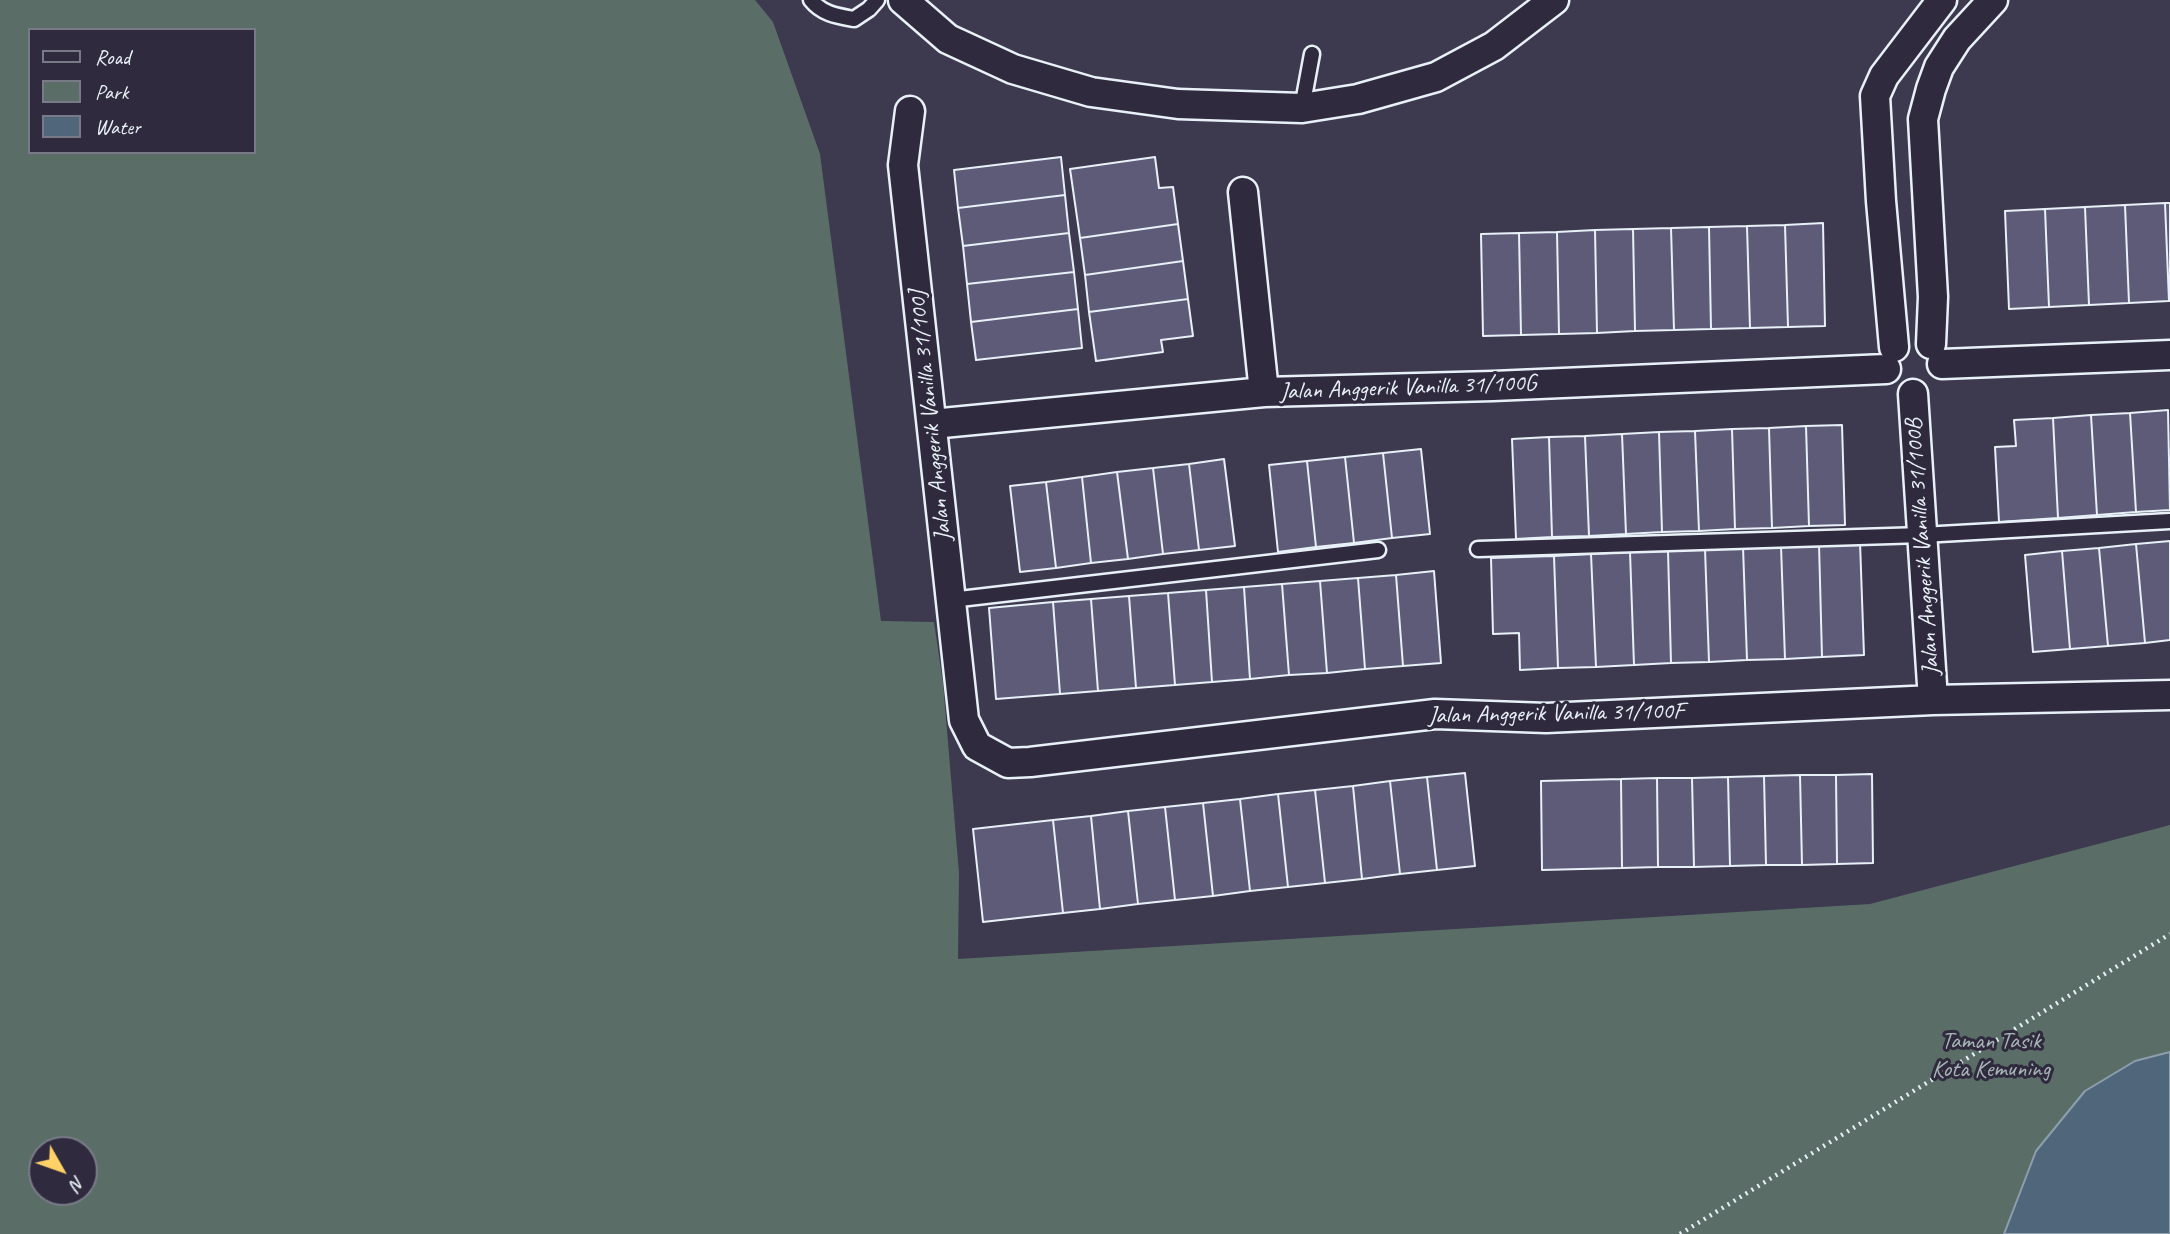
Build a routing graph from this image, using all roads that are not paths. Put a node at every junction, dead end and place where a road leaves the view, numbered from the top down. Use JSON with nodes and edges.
{"nodes":[{"id":1,"x":811,"y":0,"type":"edge"},
{"id":2,"x":877,"y":0,"type":"edge"},
{"id":3,"x":903,"y":0,"type":"edge"},
{"id":4,"x":1555,"y":0,"type":"edge"},
{"id":5,"x":1942,"y":0,"type":"edge"},
{"id":6,"x":1993,"y":0,"type":"edge"},
{"id":7,"x":1312,"y":54,"type":"dead end"},
{"id":8,"x":1302,"y":108,"type":"junction"},
{"id":9,"x":910,"y":111,"type":"dead end"},
{"id":10,"x":1243,"y":192,"type":"dead end"},
{"id":11,"x":1927,"y":197,"type":"junction"},
{"id":12,"x":1881,"y":201,"type":"junction"},
{"id":13,"x":1936,"y":354,"type":"junction"},
{"id":14,"x":2170,"y":355,"type":"edge"},
{"id":15,"x":1890,"y":358,"type":"junction"},
{"id":16,"x":1264,"y":392,"type":"junction"},
{"id":17,"x":1913,"y":394,"type":"junction"},
{"id":18,"x":932,"y":425,"type":"junction"},
{"id":19,"x":2170,"y":521,"type":"edge"},
{"id":20,"x":1922,"y":535,"type":"junction"},
{"id":21,"x":1478,"y":549,"type":"dead end"},
{"id":22,"x":1378,"y":550,"type":"dead end"},
{"id":23,"x":951,"y":600,"type":"junction"},
{"id":24,"x":2170,"y":695,"type":"edge"},
{"id":25,"x":1933,"y":700,"type":"junction"},
{"id":26,"x":964,"y":720,"type":"joint"}],
"edges":[{"from":1,"to":2,"type":"lane"},
{"from":3,"to":8,"type":"street"},
{"from":4,"to":8,"type":"street"},
{"from":5,"to":12,"type":"street"},
{"from":6,"to":11,"type":"street"},
{"from":7,"to":8,"type":"lane"},
{"from":9,"to":18,"type":"street","name":"Jalan Anggerik Vanilla 31/100J"},
{"from":10,"to":16,"type":"street"},
{"from":11,"to":12,"type":"street"},
{"from":11,"to":13,"type":"street"},
{"from":12,"to":15,"type":"street"},
{"from":13,"to":14,"type":"street"},
{"from":13,"to":15,"type":"street"},
{"from":13,"to":17,"type":"street"},
{"from":15,"to":16,"type":"street","name":"Jalan Anggerik Vanilla 31/100G"},
{"from":15,"to":17,"type":"street"},
{"from":16,"to":18,"type":"street","name":"Jalan Anggerik Vanilla 31/100G"},
{"from":17,"to":20,"type":"street","name":"Jalan Anggerik Vanilla 31/100B"},
{"from":18,"to":23,"type":"street","name":"Jalan Anggerik Vanilla 31/100J"},
{"from":19,"to":20,"type":"lane"},
{"from":20,"to":21,"type":"lane"},
{"from":20,"to":25,"type":"street","name":"Jalan Anggerik Vanilla 31/100B"},
{"from":22,"to":23,"type":"lane"},
{"from":23,"to":26,"type":"street","name":"Jalan Anggerik Vanilla 31/100J"},
{"from":24,"to":25,"type":"street","name":"Jalan Anggerik Vanilla 31/100F"},
{"from":25,"to":26,"type":"street","name":"Jalan Anggerik Vanilla 31/100F"}]}
